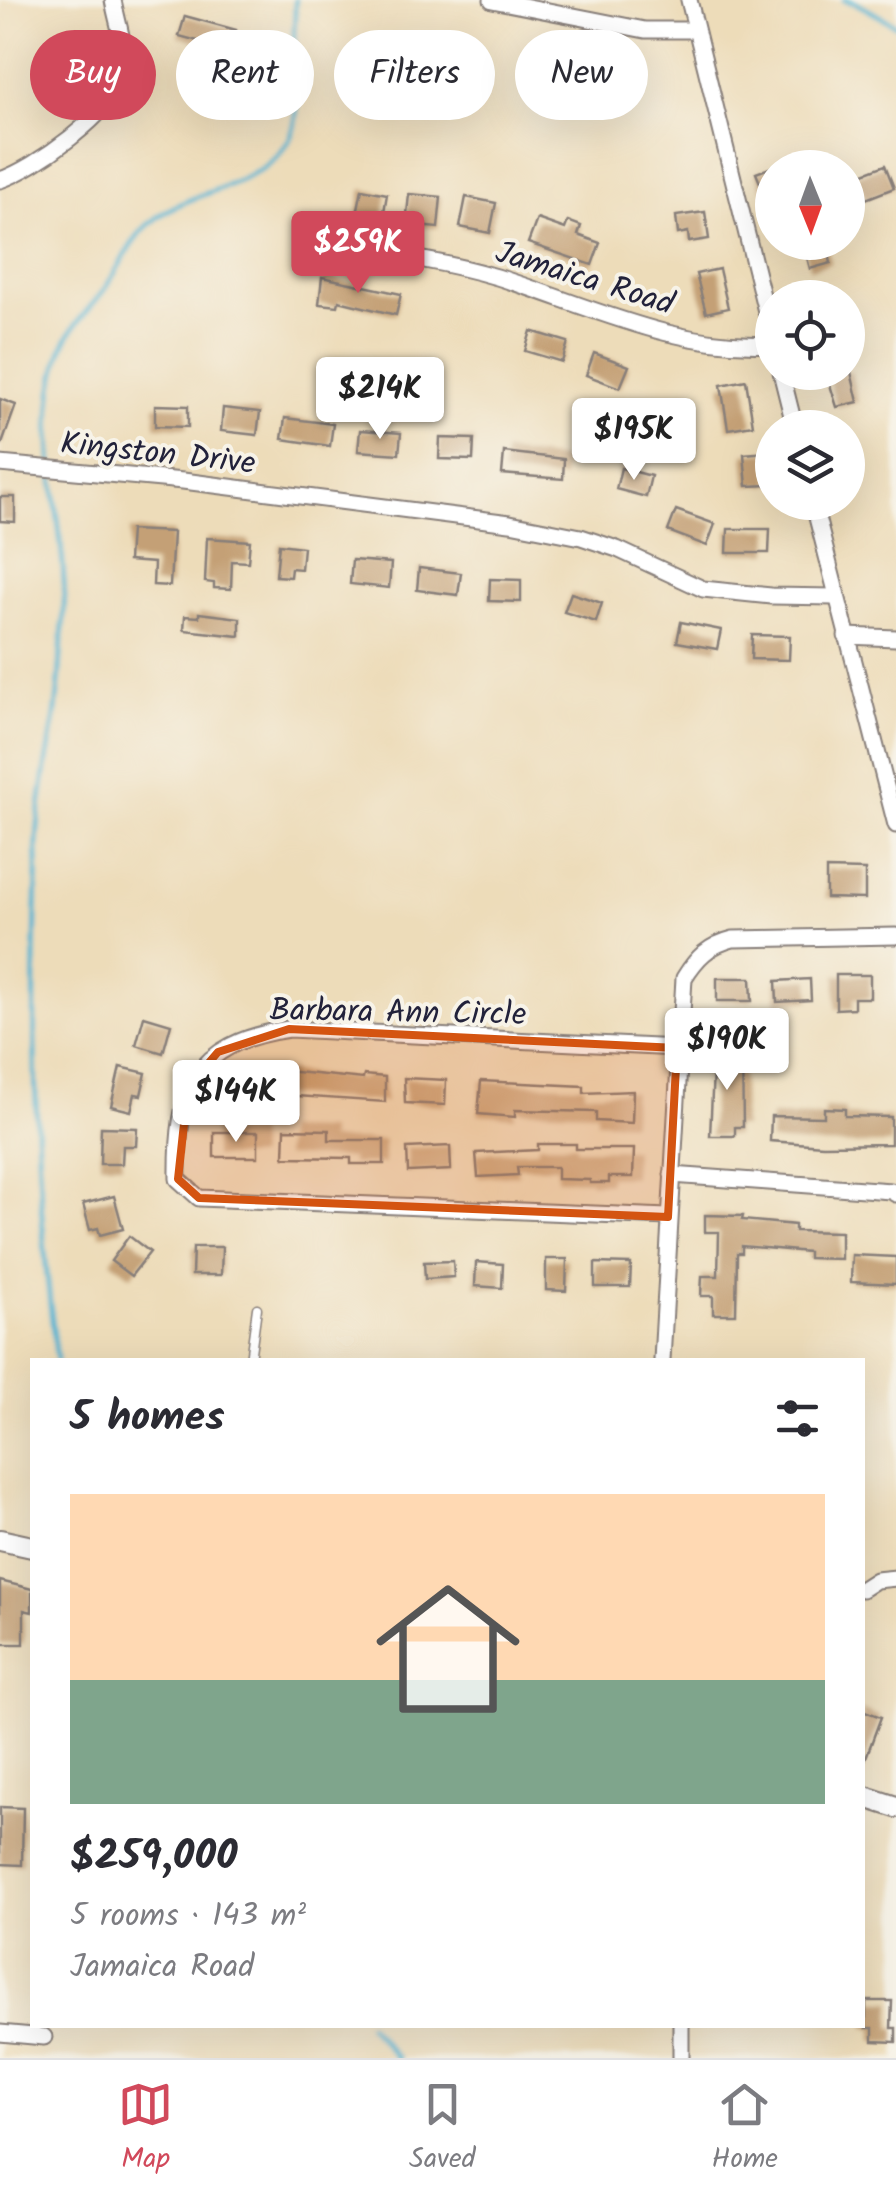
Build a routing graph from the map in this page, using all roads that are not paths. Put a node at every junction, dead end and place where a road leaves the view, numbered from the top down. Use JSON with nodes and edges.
{"nodes":[{"id":1,"x":113,"y":0,"type":"edge"},
{"id":2,"x":492,"y":0,"type":"edge"},
{"id":3,"x":689,"y":0,"type":"edge"},
{"id":4,"x":696,"y":30,"type":"junction"},
{"id":5,"x":0,"y":180,"type":"edge"},
{"id":6,"x":322,"y":244,"type":"dead end"},
{"id":7,"x":758,"y":280,"type":"edge"},
{"id":8,"x":755,"y":345,"type":"edge"},
{"id":9,"x":0,"y":464,"type":"edge"},
{"id":10,"x":816,"y":520,"type":"edge"},
{"id":11,"x":835,"y":597,"type":"junction"},
{"id":12,"x":846,"y":636,"type":"junction"},
{"id":13,"x":896,"y":638,"type":"edge"},
{"id":14,"x":896,"y":825,"type":"edge"},
{"id":15,"x":896,"y":936,"type":"edge"},
{"id":16,"x":677,"y":1048,"type":"junction"},
{"id":17,"x":672,"y":1175,"type":"junction"},
{"id":18,"x":896,"y":1194,"type":"edge"},
{"id":19,"x":668,"y":1217,"type":"junction"},
{"id":20,"x":257,"y":1308,"type":"dead end"},
{"id":21,"x":250,"y":1358,"type":"edge"},
{"id":22,"x":662,"y":1358,"type":"edge"},
{"id":23,"x":0,"y":1540,"type":"edge"},
{"id":24,"x":30,"y":1547,"type":"edge"},
{"id":25,"x":896,"y":1578,"type":"edge"},
{"id":26,"x":865,"y":1587,"type":"edge"},
{"id":27,"x":865,"y":1797,"type":"edge"},
{"id":28,"x":896,"y":1807,"type":"edge"},
{"id":29,"x":681,"y":2028,"type":"edge"},
{"id":30,"x":0,"y":2033,"type":"edge"},
{"id":31,"x":44,"y":2036,"type":"dead end"},
{"id":32,"x":681,"y":2058,"type":"edge"}],
"edges":[{"from":1,"to":5,"type":"street"},
{"from":2,"to":4,"type":"street"},
{"from":3,"to":4,"type":"street"},
{"from":4,"to":7,"type":"street"},
{"from":6,"to":8,"type":"street","name":"Jamaica Road"},
{"from":9,"to":11,"type":"street","name":"Kingston Drive"},
{"from":10,"to":11,"type":"street"},
{"from":11,"to":12,"type":"street"},
{"from":12,"to":13,"type":"street"},
{"from":12,"to":14,"type":"street"},
{"from":15,"to":16,"type":"street"},
{"from":16,"to":17,"type":"street"},
{"from":16,"to":19,"type":"street","name":"Barbara Ann Circle"},
{"from":17,"to":18,"type":"street"},
{"from":17,"to":19,"type":"street"},
{"from":19,"to":22,"type":"street"},
{"from":20,"to":21,"type":"lane"},
{"from":23,"to":24,"type":"street"},
{"from":25,"to":26,"type":"street"},
{"from":27,"to":28,"type":"street"},
{"from":29,"to":32,"type":"street"},
{"from":30,"to":31,"type":"street"}]}
